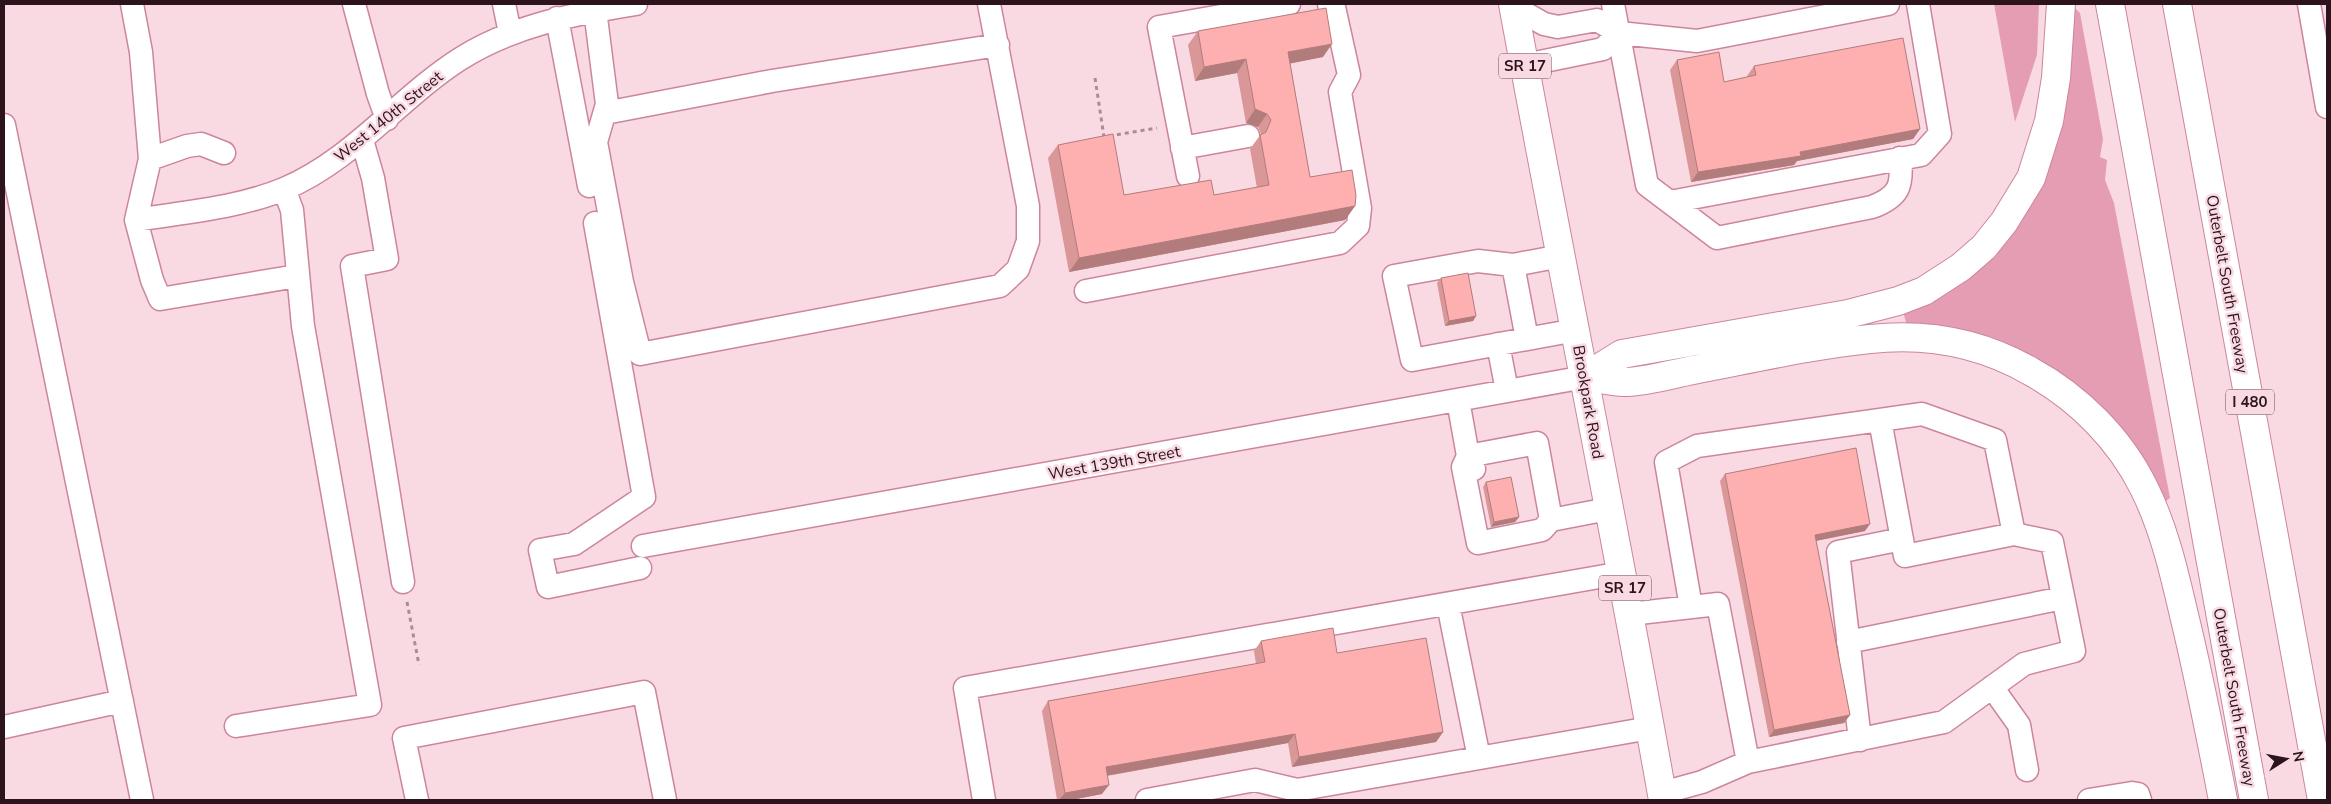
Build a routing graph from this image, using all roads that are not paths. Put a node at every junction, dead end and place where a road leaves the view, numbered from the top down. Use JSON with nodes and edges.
{"nodes":[{"id":1,"x":132,"y":4,"type":"edge"},
{"id":2,"x":354,"y":4,"type":"edge"},
{"id":3,"x":504,"y":4,"type":"edge"},
{"id":4,"x":636,"y":4,"type":"edge"},
{"id":5,"x":989,"y":4,"type":"edge"},
{"id":6,"x":1289,"y":4,"type":"edge"},
{"id":7,"x":1329,"y":4,"type":"edge"},
{"id":8,"x":1613,"y":4,"type":"edge"},
{"id":9,"x":1888,"y":4,"type":"edge"},
{"id":10,"x":1918,"y":4,"type":"edge"},
{"id":11,"x":2061,"y":4,"type":"edge"},
{"id":12,"x":2110,"y":4,"type":"edge"},
{"id":13,"x":2177,"y":4,"type":"edge"},
{"id":14,"x":2309,"y":4,"type":"edge"},
{"id":15,"x":1514,"y":6,"type":"edge"},
{"id":16,"x":1856,"y":7,"type":"edge"},
{"id":17,"x":596,"y":10,"type":"junction"},
{"id":18,"x":557,"y":18,"type":"junction"},
{"id":19,"x":510,"y":33,"type":"junction"},
{"id":20,"x":1619,"y":33,"type":"junction"},
{"id":21,"x":2321,"y":40,"type":"edge"},
{"id":22,"x":998,"y":44,"type":"junction"},
{"id":23,"x":1525,"y":65,"type":"junction"},
{"id":24,"x":2327,"y":107,"type":"edge"},
{"id":25,"x":605,"y":113,"type":"junction"},
{"id":26,"x":387,"y":118,"type":"junction"},
{"id":27,"x":4,"y":125,"type":"edge"},
{"id":28,"x":1248,"y":136,"type":"dead end"},
{"id":29,"x":362,"y":140,"type":"junction"},
{"id":30,"x":1182,"y":148,"type":"junction"},
{"id":31,"x":224,"y":153,"type":"dead end"},
{"id":32,"x":1900,"y":158,"type":"junction"},
{"id":33,"x":150,"y":159,"type":"junction"},
{"id":34,"x":1188,"y":176,"type":"dead end"},
{"id":35,"x":284,"y":189,"type":"junction"},
{"id":36,"x":1670,"y":202,"type":"junction"},
{"id":37,"x":136,"y":220,"type":"junction"},
{"id":38,"x":1561,"y":256,"type":"junction"},
{"id":39,"x":1513,"y":265,"type":"junction"},
{"id":40,"x":297,"y":276,"type":"junction"},
{"id":41,"x":1086,"y":291,"type":"dead end"},
{"id":42,"x":1576,"y":330,"type":"junction"},
{"id":43,"x":1527,"y":339,"type":"junction"},
{"id":44,"x":1498,"y":344,"type":"junction"},
{"id":45,"x":1585,"y":377,"type":"junction"},
{"id":46,"x":1507,"y":391,"type":"junction"},
{"id":47,"x":1458,"y":400,"type":"junction"},
{"id":48,"x":1880,"y":420,"type":"junction"},
{"id":49,"x":1468,"y":456,"type":"junction"},
{"id":50,"x":1608,"y":509,"type":"junction"},
{"id":51,"x":1551,"y":520,"type":"junction"},
{"id":52,"x":2014,"y":534,"type":"junction"},
{"id":53,"x":1902,"y":539,"type":"junction"},
{"id":54,"x":1622,"y":573,"type":"junction"},
{"id":55,"x":403,"y":582,"type":"road end"},
{"id":56,"x":2063,"y":598,"type":"junction"},
{"id":57,"x":1448,"y":604,"type":"junction"},
{"id":58,"x":1690,"y":607,"type":"junction"},
{"id":59,"x":1630,"y":614,"type":"junction"},
{"id":60,"x":1848,"y":642,"type":"junction"},
{"id":61,"x":1992,"y":686,"type":"junction"},
{"id":62,"x":122,"y":701,"type":"junction"},
{"id":63,"x":236,"y":726,"type":"dead end"},
{"id":64,"x":4,"y":727,"type":"edge"},
{"id":65,"x":1650,"y":728,"type":"junction"},
{"id":66,"x":1860,"y":740,"type":"junction"},
{"id":67,"x":1479,"y":758,"type":"junction"},
{"id":68,"x":1748,"y":762,"type":"junction"},
{"id":69,"x":2027,"y":770,"type":"dead end"},
{"id":70,"x":1662,"y":797,"type":"edge"},
{"id":71,"x":142,"y":800,"type":"edge"},
{"id":72,"x":417,"y":800,"type":"edge"},
{"id":73,"x":666,"y":800,"type":"edge"},
{"id":74,"x":984,"y":800,"type":"edge"},
{"id":75,"x":1147,"y":800,"type":"edge"},
{"id":76,"x":2089,"y":800,"type":"edge"},
{"id":77,"x":2140,"y":800,"type":"edge"},
{"id":78,"x":2223,"y":800,"type":"edge"},
{"id":79,"x":2254,"y":800,"type":"edge"},
{"id":80,"x":2322,"y":800,"type":"edge"}],
"edges":[{"from":1,"to":33,"type":"street"},
{"from":2,"to":26,"type":"street"},
{"from":3,"to":19,"type":"street"},
{"from":4,"to":17,"type":"street","name":"West 140th Street"},
{"from":5,"to":22,"type":"street"},
{"from":6,"to":30,"type":"street"},
{"from":7,"to":41,"type":"street"},
{"from":8,"to":20,"type":"street"},
{"from":9,"to":16,"type":"street"},
{"from":10,"to":32,"type":"street"},
{"from":11,"to":45,"type":"main road"},
{"from":12,"to":79,"type":"main road","name":"Outerbelt South Freeway"},
{"from":13,"to":80,"type":"main road","name":"Outerbelt South Freeway","number":"I 480"},
{"from":14,"to":21,"type":"street"},
{"from":15,"to":20,"type":"street"},
{"from":15,"to":23,"type":"main road","name":"Brookpark Road","number":"SR 17"},
{"from":16,"to":20,"type":"street"},
{"from":17,"to":18,"type":"street","name":"West 140th Street"},
{"from":17,"to":25,"type":"street"},
{"from":18,"to":19,"type":"street","name":"West 140th Street"},
{"from":18,"to":47,"type":"street","name":"West 139th Street"},
{"from":19,"to":26,"type":"street","name":"West 140th Street"},
{"from":20,"to":23,"type":"street"},
{"from":20,"to":36,"type":"street"},
{"from":21,"to":24,"type":"street"},
{"from":22,"to":25,"type":"street"},
{"from":22,"to":25,"type":"street"},
{"from":23,"to":38,"type":"main road","name":"Brookpark Road","number":"SR 17"},
{"from":26,"to":29,"type":"street","name":"West 140th Street"},
{"from":27,"to":62,"type":"street"},
{"from":28,"to":30,"type":"street"},
{"from":29,"to":35,"type":"street","name":"West 140th Street"},
{"from":29,"to":55,"type":"street"},
{"from":30,"to":34,"type":"street"},
{"from":31,"to":33,"type":"street"},
{"from":32,"to":36,"type":"street"},
{"from":32,"to":36,"type":"street"},
{"from":33,"to":37,"type":"street"},
{"from":35,"to":37,"type":"street","name":"West 140th Street"},
{"from":35,"to":40,"type":"street"},
{"from":37,"to":40,"type":"street"},
{"from":38,"to":39,"type":"street"},
{"from":38,"to":42,"type":"main road","name":"Brookpark Road","number":"SR 17"},
{"from":39,"to":43,"type":"street"},
{"from":39,"to":44,"type":"street"},
{"from":40,"to":63,"type":"street"},
{"from":42,"to":43,"type":"street"},
{"from":42,"to":45,"type":"main road","name":"Brookpark Road","number":"SR 17"},
{"from":43,"to":44,"type":"street"},
{"from":44,"to":46,"type":"street"},
{"from":45,"to":46,"type":"street","name":"West 139th Street"},
{"from":45,"to":50,"type":"main road","name":"Brookpark Road","number":"SR 17"},
{"from":45,"to":78,"type":"main road"},
{"from":46,"to":47,"type":"street","name":"West 139th Street"},
{"from":47,"to":49,"type":"street"},
{"from":48,"to":52,"type":"street"},
{"from":48,"to":53,"type":"street"},
{"from":48,"to":58,"type":"street"},
{"from":49,"to":51,"type":"street"},
{"from":49,"to":51,"type":"street"},
{"from":50,"to":51,"type":"street"},
{"from":50,"to":54,"type":"main road","name":"Brookpark Road","number":"SR 17"},
{"from":52,"to":53,"type":"street"},
{"from":52,"to":56,"type":"street"},
{"from":53,"to":60,"type":"street"},
{"from":54,"to":57,"type":"street"},
{"from":54,"to":59,"type":"main road","name":"Brookpark Road","number":"SR 17"},
{"from":56,"to":60,"type":"street"},
{"from":56,"to":61,"type":"street"},
{"from":57,"to":67,"type":"street"},
{"from":57,"to":74,"type":"street"},
{"from":58,"to":59,"type":"street"},
{"from":58,"to":68,"type":"street"},
{"from":59,"to":65,"type":"main road","name":"Brookpark Road","number":"SR 17"},
{"from":60,"to":66,"type":"street"},
{"from":61,"to":66,"type":"street"},
{"from":61,"to":69,"type":"street"},
{"from":62,"to":64,"type":"street"},
{"from":62,"to":71,"type":"street"},
{"from":65,"to":67,"type":"street"},
{"from":65,"to":70,"type":"main road","name":"Brookpark Road","number":"SR 17"},
{"from":66,"to":68,"type":"street"},
{"from":67,"to":75,"type":"street"},
{"from":68,"to":70,"type":"street"},
{"from":72,"to":73,"type":"street"},
{"from":76,"to":77,"type":"street"}]}
